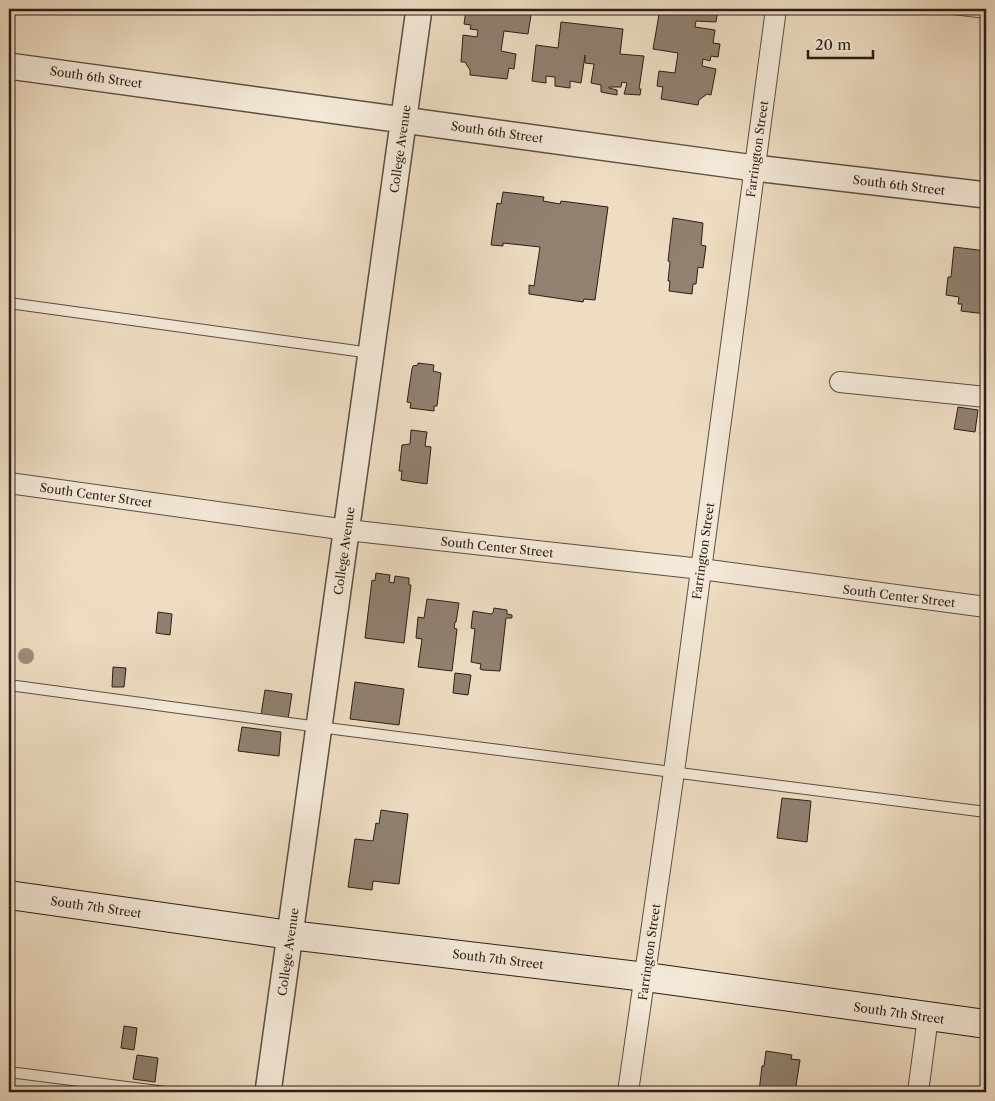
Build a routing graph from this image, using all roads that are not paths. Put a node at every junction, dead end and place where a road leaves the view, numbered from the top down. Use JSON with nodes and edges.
{"nodes":[{"id":1,"x":419,"y":9,"type":"edge"},
{"id":2,"x":776,"y":9,"type":"edge"},
{"id":3,"x":953,"y":9,"type":"edge"},
{"id":4,"x":986,"y":13,"type":"edge"},
{"id":5,"x":9,"y":66,"type":"edge"},
{"id":6,"x":404,"y":119,"type":"junction"},
{"id":7,"x":754,"y":168,"type":"junction"},
{"id":8,"x":986,"y":195,"type":"edge"},
{"id":9,"x":9,"y":303,"type":"edge"},
{"id":10,"x":371,"y":353,"type":"junction"},
{"id":11,"x":840,"y":382,"type":"dead end"},
{"id":12,"x":986,"y":397,"type":"edge"},
{"id":13,"x":9,"y":483,"type":"edge"},
{"id":14,"x":347,"y":530,"type":"junction"},
{"id":15,"x":701,"y":570,"type":"junction"},
{"id":16,"x":986,"y":607,"type":"edge"},
{"id":17,"x":9,"y":686,"type":"edge"},
{"id":18,"x":319,"y":728,"type":"junction"},
{"id":19,"x":674,"y":772,"type":"junction"},
{"id":20,"x":986,"y":812,"type":"edge"},
{"id":21,"x":9,"y":894,"type":"edge"},
{"id":22,"x":290,"y":935,"type":"junction"},
{"id":23,"x":646,"y":977,"type":"junction"},
{"id":24,"x":928,"y":1017,"type":"junction"},
{"id":25,"x":986,"y":1024,"type":"edge"},
{"id":26,"x":9,"y":1072,"type":"edge"},
{"id":27,"x":166,"y":1092,"type":"edge"},
{"id":28,"x":268,"y":1092,"type":"edge"},
{"id":29,"x":628,"y":1092,"type":"edge"},
{"id":30,"x":918,"y":1092,"type":"edge"}],
"edges":[{"from":1,"to":6,"type":"street","name":"College Avenue"},
{"from":2,"to":7,"type":"street","name":"Farrington Street"},
{"from":3,"to":4,"type":"lane"},
{"from":5,"to":6,"type":"street","name":"South 6th Street"},
{"from":6,"to":7,"type":"street","name":"South 6th Street"},
{"from":6,"to":10,"type":"street","name":"College Avenue"},
{"from":7,"to":8,"type":"street","name":"South 6th Street"},
{"from":7,"to":15,"type":"street","name":"Farrington Street"},
{"from":9,"to":10,"type":"lane"},
{"from":10,"to":14,"type":"street","name":"College Avenue"},
{"from":11,"to":12,"type":"street"},
{"from":13,"to":14,"type":"street","name":"South Center Street"},
{"from":14,"to":15,"type":"street","name":"South Center Street"},
{"from":14,"to":18,"type":"street","name":"College Avenue"},
{"from":15,"to":16,"type":"street","name":"South Center Street"},
{"from":15,"to":19,"type":"street","name":"Farrington Street"},
{"from":17,"to":18,"type":"lane"},
{"from":18,"to":19,"type":"lane"},
{"from":18,"to":22,"type":"street","name":"College Avenue"},
{"from":19,"to":20,"type":"lane"},
{"from":19,"to":23,"type":"street","name":"Farrington Street"},
{"from":21,"to":22,"type":"main road","name":"South 7th Street"},
{"from":22,"to":23,"type":"main road","name":"South 7th Street"},
{"from":22,"to":28,"type":"street","name":"College Avenue"},
{"from":23,"to":24,"type":"main road","name":"South 7th Street"},
{"from":23,"to":29,"type":"street","name":"Farrington Street"},
{"from":24,"to":25,"type":"main road","name":"South 7th Street"},
{"from":24,"to":30,"type":"street"},
{"from":26,"to":27,"type":"lane"}]}
